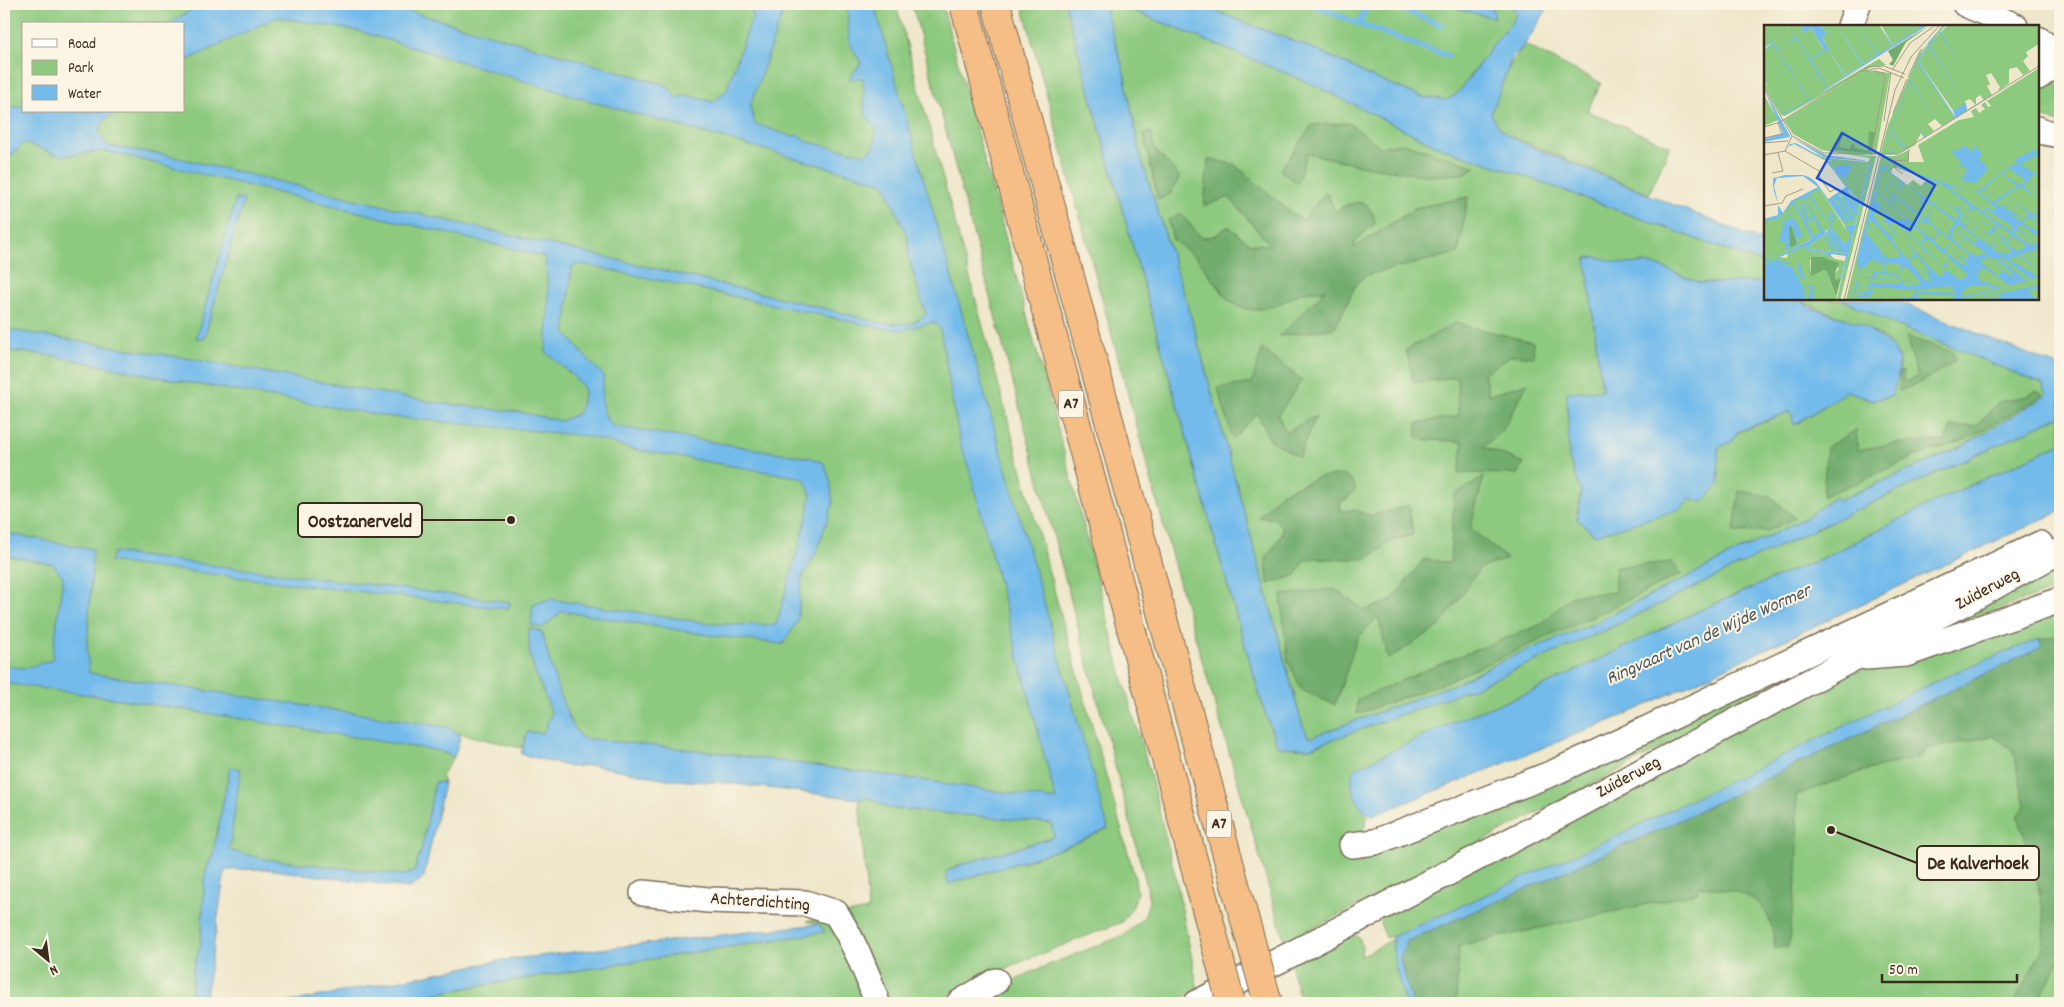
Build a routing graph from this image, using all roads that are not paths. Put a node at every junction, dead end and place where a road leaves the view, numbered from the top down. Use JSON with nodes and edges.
{"nodes":[{"id":1,"x":964,"y":4,"type":"edge"},
{"id":2,"x":996,"y":4,"type":"edge"},
{"id":3,"x":1858,"y":4,"type":"edge"},
{"id":4,"x":1965,"y":4,"type":"edge"},
{"id":5,"x":1850,"y":25,"type":"edge"},
{"id":6,"x":2013,"y":25,"type":"edge"},
{"id":7,"x":2039,"y":40,"type":"edge"},
{"id":8,"x":2060,"y":62,"type":"edge"},
{"id":9,"x":2039,"y":76,"type":"edge"},
{"id":10,"x":2039,"y":130,"type":"edge"},
{"id":11,"x":2060,"y":135,"type":"edge"},
{"id":12,"x":2060,"y":535,"type":"edge"},
{"id":13,"x":2060,"y":551,"type":"edge"},
{"id":14,"x":2060,"y":600,"type":"edge"},
{"id":15,"x":1854,"y":658,"type":"junction"},
{"id":16,"x":1352,"y":845,"type":"dead end"},
{"id":17,"x":643,"y":893,"type":"dead end"},
{"id":18,"x":996,"y":981,"type":"dead end"},
{"id":19,"x":877,"y":1003,"type":"edge"},
{"id":20,"x":959,"y":1003,"type":"edge"},
{"id":21,"x":1197,"y":1003,"type":"edge"},
{"id":22,"x":1232,"y":1003,"type":"edge"},
{"id":23,"x":1268,"y":1003,"type":"edge"}],
"edges":[{"from":1,"to":22,"type":"highway","number":"A7","bridge":true},
{"from":2,"to":23,"type":"highway","number":"A7","bridge":true},
{"from":3,"to":5,"type":"street"},
{"from":4,"to":6,"type":"street"},
{"from":7,"to":8,"type":"street"},
{"from":8,"to":9,"type":"street"},
{"from":10,"to":11,"type":"street"},
{"from":12,"to":16,"type":"street","name":"Zuiderweg"},
{"from":13,"to":15,"type":"street","name":"Zuiderweg"},
{"from":14,"to":15,"type":"street"},
{"from":15,"to":21,"type":"street","name":"Zuiderweg"},
{"from":17,"to":19,"type":"street","name":"Achterdichting"},
{"from":18,"to":20,"type":"street"}]}
